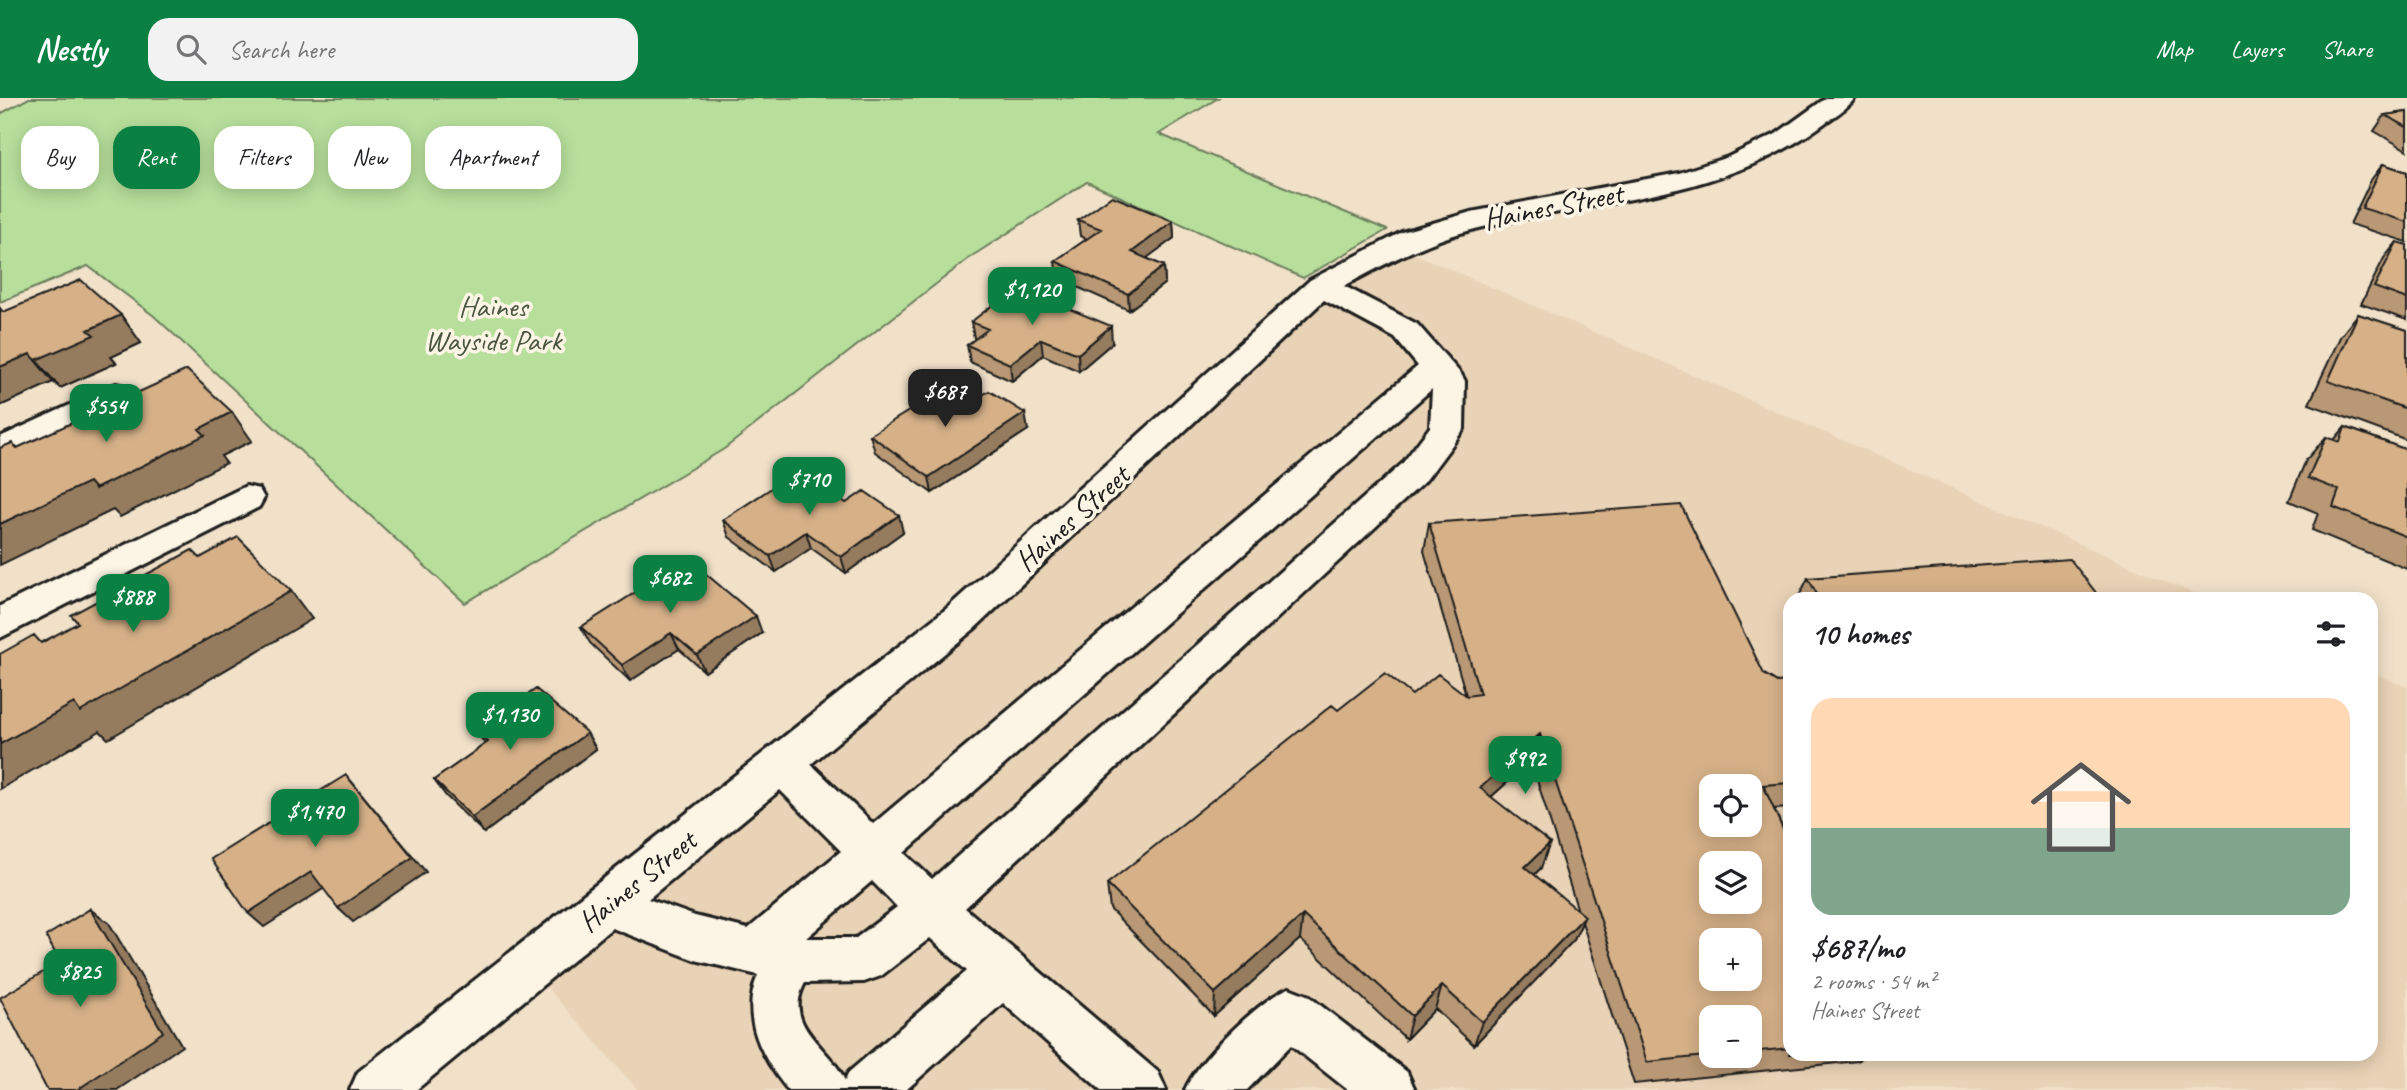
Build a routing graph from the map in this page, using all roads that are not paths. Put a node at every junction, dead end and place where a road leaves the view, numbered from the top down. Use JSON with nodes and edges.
{"nodes":[{"id":1,"x":1842,"y":98,"type":"edge"},
{"id":2,"x":1321,"y":286,"type":"junction"},
{"id":3,"x":1437,"y":367,"type":"junction"},
{"id":4,"x":116,"y":395,"type":"dead end"},
{"id":5,"x":0,"y":451,"type":"edge"},
{"id":6,"x":246,"y":498,"type":"dead end"},
{"id":7,"x":0,"y":623,"type":"edge"},
{"id":8,"x":782,"y":764,"type":"junction"},
{"id":9,"x":874,"y":853,"type":"junction"},
{"id":10,"x":606,"y":905,"type":"junction"},
{"id":11,"x":931,"y":909,"type":"junction"},
{"id":12,"x":773,"y":956,"type":"junction"},
{"id":13,"x":1003,"y":971,"type":"junction"},
{"id":14,"x":376,"y":1090,"type":"edge"},
{"id":15,"x":823,"y":1090,"type":"edge"},
{"id":16,"x":867,"y":1090,"type":"edge"},
{"id":17,"x":1140,"y":1090,"type":"edge"},
{"id":18,"x":1211,"y":1090,"type":"edge"},
{"id":19,"x":1389,"y":1090,"type":"edge"}],
"edges":[{"from":1,"to":2,"type":"street","name":"Haines Street"},
{"from":2,"to":3,"type":"street"},
{"from":2,"to":8,"type":"street","name":"Haines Street"},
{"from":3,"to":9,"type":"street"},
{"from":3,"to":11,"type":"street"},
{"from":4,"to":5,"type":"street"},
{"from":6,"to":7,"type":"street"},
{"from":8,"to":9,"type":"street"},
{"from":8,"to":10,"type":"street","name":"Haines Street"},
{"from":9,"to":11,"type":"street"},
{"from":9,"to":12,"type":"street"},
{"from":10,"to":12,"type":"street"},
{"from":10,"to":14,"type":"street","name":"Haines Street"},
{"from":11,"to":12,"type":"street"},
{"from":11,"to":13,"type":"street"},
{"from":12,"to":15,"type":"street"},
{"from":13,"to":16,"type":"street"},
{"from":13,"to":17,"type":"street"},
{"from":18,"to":19,"type":"street"}]}
